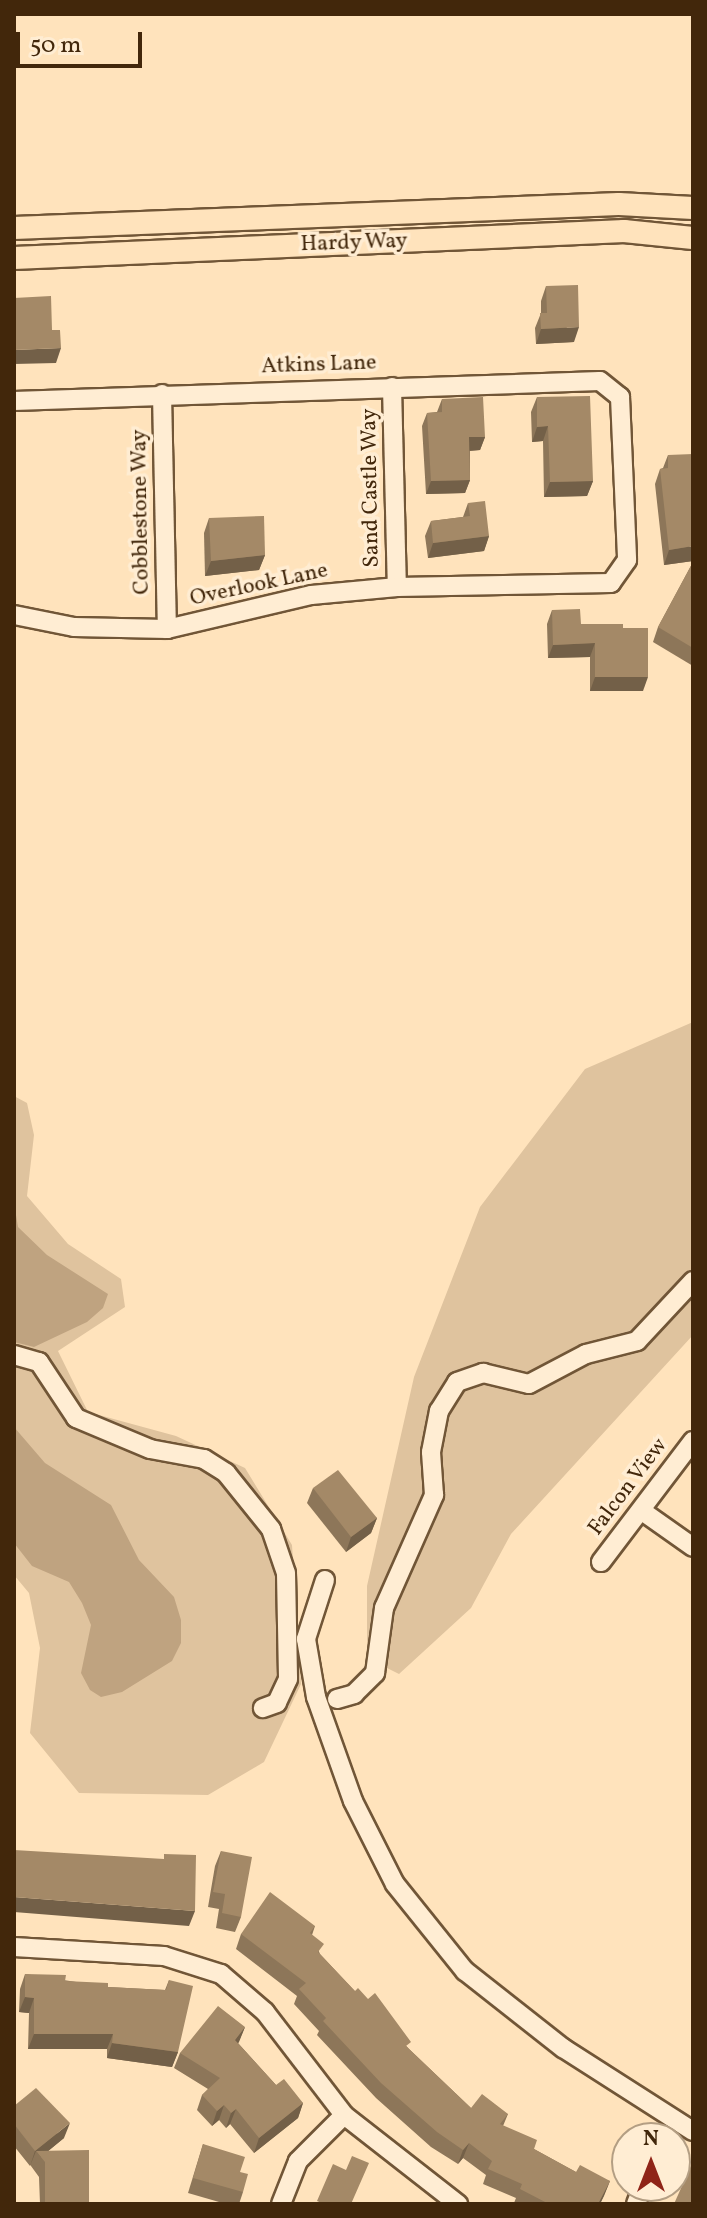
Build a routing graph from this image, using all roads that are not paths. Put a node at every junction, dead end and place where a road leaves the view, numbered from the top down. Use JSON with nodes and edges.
{"nodes":[{"id":1,"x":693,"y":208,"type":"edge"},
{"id":2,"x":14,"y":228,"type":"edge"},
{"id":3,"x":693,"y":238,"type":"edge"},
{"id":4,"x":14,"y":258,"type":"edge"},
{"id":5,"x":392,"y":387,"type":"junction"},
{"id":6,"x":162,"y":394,"type":"junction"},
{"id":7,"x":14,"y":401,"type":"edge"},
{"id":8,"x":611,"y":583,"type":"joint"},
{"id":9,"x":397,"y":587,"type":"junction"},
{"id":10,"x":14,"y":615,"type":"edge"},
{"id":11,"x":167,"y":629,"type":"junction"},
{"id":12,"x":693,"y":1281,"type":"edge"},
{"id":13,"x":14,"y":1355,"type":"edge"},
{"id":14,"x":693,"y":1441,"type":"edge"},
{"id":15,"x":642,"y":1511,"type":"junction"},
{"id":16,"x":693,"y":1547,"type":"edge"},
{"id":17,"x":601,"y":1562,"type":"dead end"},
{"id":18,"x":325,"y":1580,"type":"dead end"},
{"id":19,"x":337,"y":1699,"type":"dead end"},
{"id":20,"x":263,"y":1708,"type":"dead end"},
{"id":21,"x":14,"y":1947,"type":"edge"},
{"id":22,"x":344,"y":2115,"type":"junction"},
{"id":23,"x":660,"y":2122,"type":"edge"},
{"id":24,"x":281,"y":2204,"type":"edge"},
{"id":25,"x":458,"y":2204,"type":"edge"}],
"edges":[{"from":1,"to":2,"type":"main road","name":"Hardy Way"},
{"from":3,"to":4,"type":"main road","name":"Hardy Way"},
{"from":5,"to":6,"type":"street","name":"Atkins Lane"},
{"from":5,"to":8,"type":"street","name":"Atkins Lane"},
{"from":5,"to":9,"type":"street","name":"Sand Castle Way"},
{"from":6,"to":7,"type":"street","name":"Atkins Lane"},
{"from":6,"to":11,"type":"street","name":"Cobblestone Way"},
{"from":8,"to":9,"type":"street","name":"Overlook Lane"},
{"from":9,"to":11,"type":"street","name":"Overlook Lane"},
{"from":10,"to":11,"type":"street","name":"Overlook Lane"},
{"from":12,"to":19,"type":"street"},
{"from":13,"to":20,"type":"street"},
{"from":14,"to":15,"type":"street","name":"Falcon View"},
{"from":15,"to":16,"type":"street"},
{"from":15,"to":17,"type":"street","name":"Falcon View"},
{"from":18,"to":23,"type":"street"},
{"from":21,"to":22,"type":"street"},
{"from":22,"to":24,"type":"street"},
{"from":22,"to":25,"type":"street"}]}
